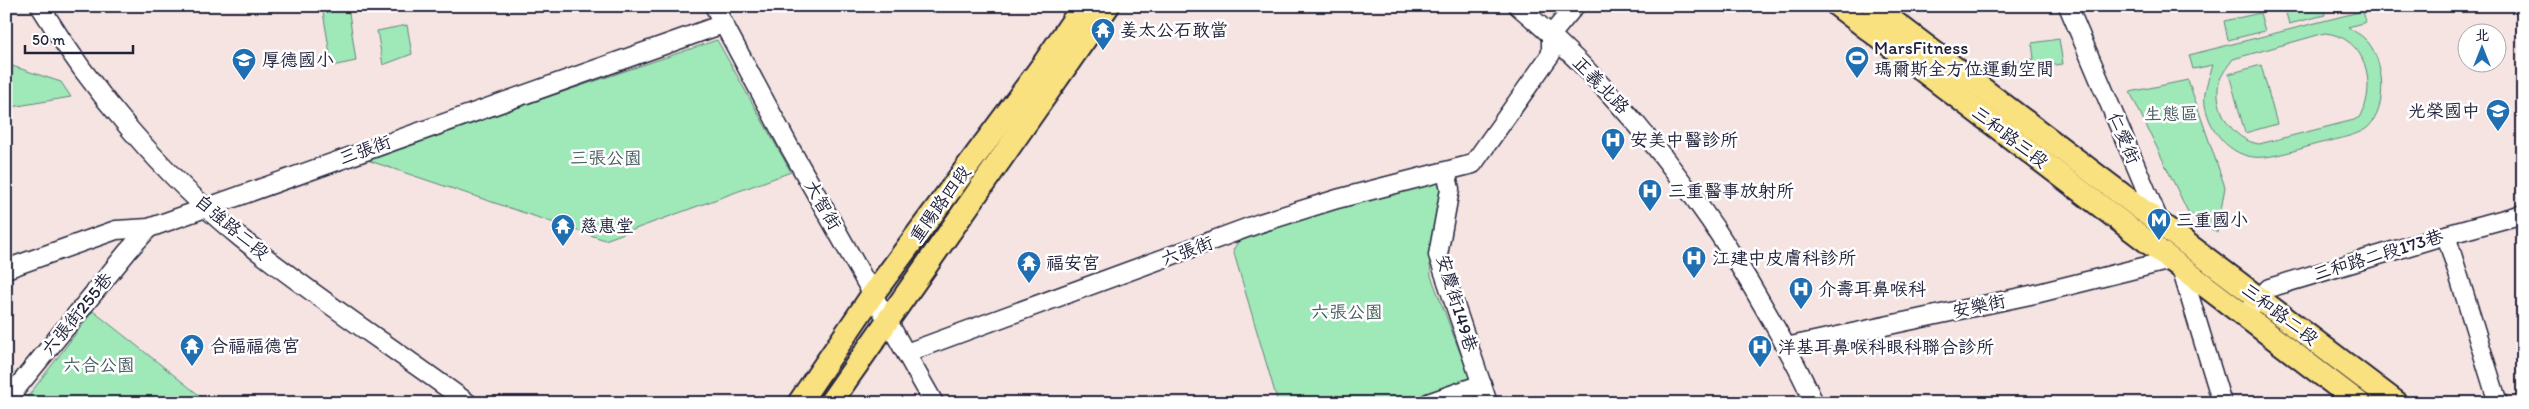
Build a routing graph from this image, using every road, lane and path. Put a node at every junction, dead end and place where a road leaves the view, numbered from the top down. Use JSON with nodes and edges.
{"nodes":[{"id":1,"x":40,"y":6,"type":"edge"},
{"id":2,"x":714,"y":6,"type":"edge"},
{"id":3,"x":1083,"y":6,"type":"edge"},
{"id":4,"x":1108,"y":6,"type":"edge"},
{"id":5,"x":1518,"y":6,"type":"edge"},
{"id":6,"x":1575,"y":6,"type":"edge"},
{"id":7,"x":1838,"y":6,"type":"edge"},
{"id":8,"x":1873,"y":6,"type":"edge"},
{"id":9,"x":2068,"y":6,"type":"edge"},
{"id":10,"x":723,"y":24,"type":"junction"},
{"id":11,"x":1552,"y":35,"type":"junction"},
{"id":12,"x":1446,"y":172,"type":"junction"},
{"id":13,"x":206,"y":207,"type":"junction"},
{"id":14,"x":2523,"y":214,"type":"edge"},
{"id":15,"x":2161,"y":226,"type":"junction"},
{"id":16,"x":149,"y":228,"type":"junction"},
{"id":17,"x":2446,"y":235,"type":"junction"},
{"id":18,"x":2176,"y":264,"type":"junction"},
{"id":19,"x":6,"y":268,"type":"edge"},
{"id":20,"x":873,"y":294,"type":"junction"},
{"id":21,"x":2260,"y":298,"type":"junction"},
{"id":22,"x":2244,"y":315,"type":"junction"},
{"id":23,"x":887,"y":318,"type":"junction"},
{"id":24,"x":1786,"y":347,"type":"junction"},
{"id":25,"x":906,"y":352,"type":"junction"},
{"id":26,"x":1482,"y":384,"type":"junction"},
{"id":27,"x":6,"y":401,"type":"edge"},
{"id":28,"x":797,"y":402,"type":"edge"},
{"id":29,"x":468,"y":403,"type":"edge"},
{"id":30,"x":830,"y":403,"type":"edge"},
{"id":31,"x":934,"y":403,"type":"edge"},
{"id":32,"x":1428,"y":403,"type":"edge"},
{"id":33,"x":1488,"y":403,"type":"edge"},
{"id":34,"x":1814,"y":403,"type":"edge"},
{"id":35,"x":2222,"y":403,"type":"edge"},
{"id":36,"x":2358,"y":403,"type":"edge"},
{"id":37,"x":2397,"y":403,"type":"edge"},
{"id":38,"x":2498,"y":403,"type":"edge"}],
"edges":[{"from":1,"to":13,"type":"street","name":"自強路二段"},
{"from":2,"to":10,"type":"street","name":"大智街"},
{"from":3,"to":20,"type":"main road","name":"重陽路四段"},
{"from":4,"to":23,"type":"main road","name":"重陽路四段"},
{"from":5,"to":11,"type":"street","name":"正義北路"},
{"from":6,"to":11,"type":"street"},
{"from":7,"to":18,"type":"main road","name":"三和路三段"},
{"from":8,"to":15,"type":"main road","name":"三和路三段"},
{"from":9,"to":15,"type":"street","name":"仁愛街"},
{"from":10,"to":13,"type":"street","name":"三張街"},
{"from":10,"to":20,"type":"street","name":"大智街"},
{"from":11,"to":12,"type":"street","name":"六張街"},
{"from":11,"to":24,"type":"street","name":"正義北路"},
{"from":12,"to":25,"type":"street","name":"六張街"},
{"from":12,"to":26,"type":"street","name":"安慶街149巷"},
{"from":13,"to":16,"type":"street","name":"三張街"},
{"from":13,"to":29,"type":"street","name":"自強路二段"},
{"from":14,"to":17,"type":"street","name":"三和路二段173巷"},
{"from":15,"to":18,"type":"street","name":"仁愛街"},
{"from":15,"to":21,"type":"main road","name":"三和路二段"},
{"from":16,"to":19,"type":"street","name":"三張街"},
{"from":16,"to":27,"type":"street","name":"六張街255巷"},
{"from":17,"to":21,"type":"street","name":"三和路二段173巷"},
{"from":17,"to":38,"type":"street"},
{"from":18,"to":22,"type":"main road","name":"三和路二段"},
{"from":18,"to":24,"type":"street","name":"安樂街"},
{"from":18,"to":35,"type":"street","name":"仁愛街"},
{"from":20,"to":23,"type":"street","name":"大智街"},
{"from":20,"to":28,"type":"main road","name":"重陽路四段"},
{"from":21,"to":22,"type":"street","name":"三和路二段173巷"},
{"from":21,"to":37,"type":"main road","name":"三和路二段"},
{"from":22,"to":36,"type":"main road","name":"三和路二段"},
{"from":23,"to":25,"type":"street","name":"大智街"},
{"from":23,"to":30,"type":"main road","name":"重陽路四段"},
{"from":24,"to":34,"type":"street","name":"正義北路"},
{"from":25,"to":31,"type":"street","name":"大智街"},
{"from":26,"to":32,"type":"street"},
{"from":26,"to":33,"type":"street","name":"安慶街149巷"}]}
